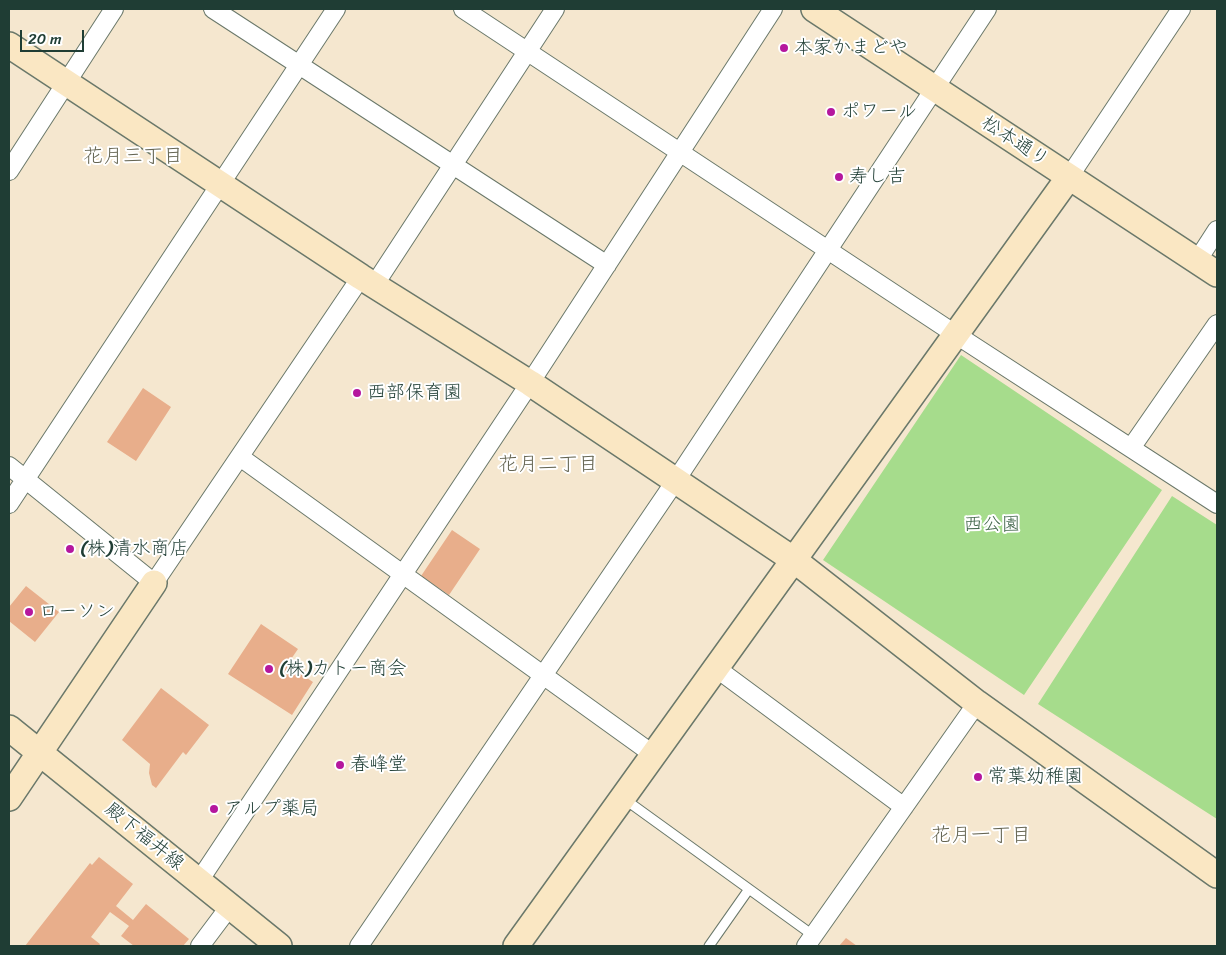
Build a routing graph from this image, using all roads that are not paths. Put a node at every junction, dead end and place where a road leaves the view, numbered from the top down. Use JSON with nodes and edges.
{"nodes":[{"id":1,"x":114,"y":9,"type":"edge"},
{"id":2,"x":213,"y":9,"type":"edge"},
{"id":3,"x":336,"y":9,"type":"edge"},
{"id":4,"x":463,"y":9,"type":"edge"},
{"id":5,"x":555,"y":9,"type":"edge"},
{"id":6,"x":773,"y":9,"type":"edge"},
{"id":7,"x":814,"y":9,"type":"edge"},
{"id":8,"x":987,"y":9,"type":"edge"},
{"id":9,"x":1181,"y":9,"type":"edge"},
{"id":10,"x":9,"y":45,"type":"edge"},
{"id":11,"x":527,"y":51,"type":"junction"},
{"id":12,"x":299,"y":65,"type":"junction"},
{"id":13,"x":66,"y":82,"type":"junction"},
{"id":14,"x":934,"y":88,"type":"junction"},
{"id":15,"x":680,"y":152,"type":"junction"},
{"id":16,"x":452,"y":165,"type":"junction"},
{"id":17,"x":9,"y":171,"type":"edge"},
{"id":18,"x":1068,"y":177,"type":"junction"},
{"id":19,"x":220,"y":184,"type":"junction"},
{"id":20,"x":1217,"y":230,"type":"edge"},
{"id":21,"x":829,"y":250,"type":"junction"},
{"id":22,"x":606,"y":265,"type":"junction"},
{"id":23,"x":1207,"y":268,"type":"edge"},
{"id":24,"x":368,"y":280,"type":"junction"},
{"id":25,"x":1217,"y":324,"type":"edge"},
{"id":26,"x":955,"y":334,"type":"junction"},
{"id":27,"x":530,"y":383,"type":"junction"},
{"id":28,"x":1131,"y":448,"type":"junction"},
{"id":29,"x":240,"y":457,"type":"junction"},
{"id":30,"x":9,"y":466,"type":"edge"},
{"id":31,"x":25,"y":480,"type":"junction"},
{"id":32,"x":676,"y":480,"type":"junction"},
{"id":33,"x":9,"y":504,"type":"edge"},
{"id":34,"x":1217,"y":504,"type":"edge"},
{"id":35,"x":794,"y":560,"type":"junction"},
{"id":36,"x":403,"y":574,"type":"junction"},
{"id":37,"x":154,"y":583,"type":"junction"},
{"id":38,"x":716,"y":668,"type":"junction"},
{"id":39,"x":543,"y":675,"type":"junction"},
{"id":40,"x":977,"y":703,"type":"junction"},
{"id":41,"x":9,"y":728,"type":"edge"},
{"id":42,"x":39,"y":753,"type":"junction"},
{"id":43,"x":654,"y":755,"type":"junction"},
{"id":44,"x":9,"y":798,"type":"edge"},
{"id":45,"x":623,"y":798,"type":"junction"},
{"id":46,"x":904,"y":807,"type":"junction"},
{"id":47,"x":1217,"y":875,"type":"edge"},
{"id":48,"x":199,"y":881,"type":"junction"},
{"id":49,"x":748,"y":889,"type":"junction"},
{"id":50,"x":230,"y":906,"type":"junction"},
{"id":51,"x":810,"y":941,"type":"edge"},
{"id":52,"x":522,"y":944,"type":"edge"},
{"id":53,"x":200,"y":946,"type":"edge"},
{"id":54,"x":279,"y":946,"type":"edge"},
{"id":55,"x":358,"y":946,"type":"edge"},
{"id":56,"x":709,"y":946,"type":"edge"}],
"edges":[{"from":1,"to":13,"type":"street"},
{"from":2,"to":12,"type":"street"},
{"from":3,"to":12,"type":"street"},
{"from":4,"to":11,"type":"street"},
{"from":5,"to":11,"type":"street"},
{"from":6,"to":15,"type":"street"},
{"from":7,"to":14,"type":"street","name":"松本通り"},
{"from":8,"to":14,"type":"street"},
{"from":9,"to":18,"type":"street"},
{"from":10,"to":13,"type":"street"},
{"from":11,"to":15,"type":"street"},
{"from":11,"to":16,"type":"street"},
{"from":12,"to":16,"type":"street"},
{"from":12,"to":19,"type":"street"},
{"from":13,"to":17,"type":"street"},
{"from":13,"to":19,"type":"street"},
{"from":14,"to":18,"type":"street","name":"松本通り"},
{"from":14,"to":21,"type":"street"},
{"from":15,"to":21,"type":"street"},
{"from":15,"to":22,"type":"street"},
{"from":16,"to":22,"type":"street"},
{"from":16,"to":24,"type":"street"},
{"from":18,"to":23,"type":"street","name":"松本通り"},
{"from":18,"to":26,"type":"street"},
{"from":19,"to":24,"type":"street"},
{"from":19,"to":31,"type":"street"},
{"from":20,"to":23,"type":"street"},
{"from":21,"to":26,"type":"street"},
{"from":21,"to":32,"type":"street"},
{"from":22,"to":27,"type":"street"},
{"from":24,"to":27,"type":"street"},
{"from":24,"to":29,"type":"street"},
{"from":25,"to":28,"type":"street"},
{"from":26,"to":28,"type":"street"},
{"from":26,"to":35,"type":"street"},
{"from":27,"to":32,"type":"street"},
{"from":27,"to":36,"type":"street"},
{"from":28,"to":34,"type":"street"},
{"from":29,"to":36,"type":"street"},
{"from":29,"to":37,"type":"street"},
{"from":30,"to":31,"type":"street"},
{"from":31,"to":33,"type":"street"},
{"from":31,"to":37,"type":"street"},
{"from":32,"to":35,"type":"street"},
{"from":32,"to":39,"type":"street"},
{"from":35,"to":38,"type":"street"},
{"from":35,"to":40,"type":"street"},
{"from":36,"to":39,"type":"street"},
{"from":36,"to":48,"type":"street"},
{"from":37,"to":42,"type":"street"},
{"from":38,"to":43,"type":"street"},
{"from":38,"to":46,"type":"street"},
{"from":39,"to":43,"type":"street"},
{"from":39,"to":55,"type":"street"},
{"from":40,"to":46,"type":"street"},
{"from":40,"to":47,"type":"street"},
{"from":41,"to":42,"type":"street","name":"殿下福井線"},
{"from":42,"to":44,"type":"street"},
{"from":42,"to":48,"type":"street","name":"殿下福井線"},
{"from":43,"to":45,"type":"street"},
{"from":45,"to":49,"type":"lane"},
{"from":45,"to":52,"type":"street"},
{"from":46,"to":51,"type":"street"},
{"from":48,"to":50,"type":"street","name":"殿下福井線"},
{"from":49,"to":51,"type":"lane"},
{"from":49,"to":56,"type":"lane"},
{"from":50,"to":53,"type":"street"},
{"from":50,"to":54,"type":"street","name":"殿下福井線"}]}
